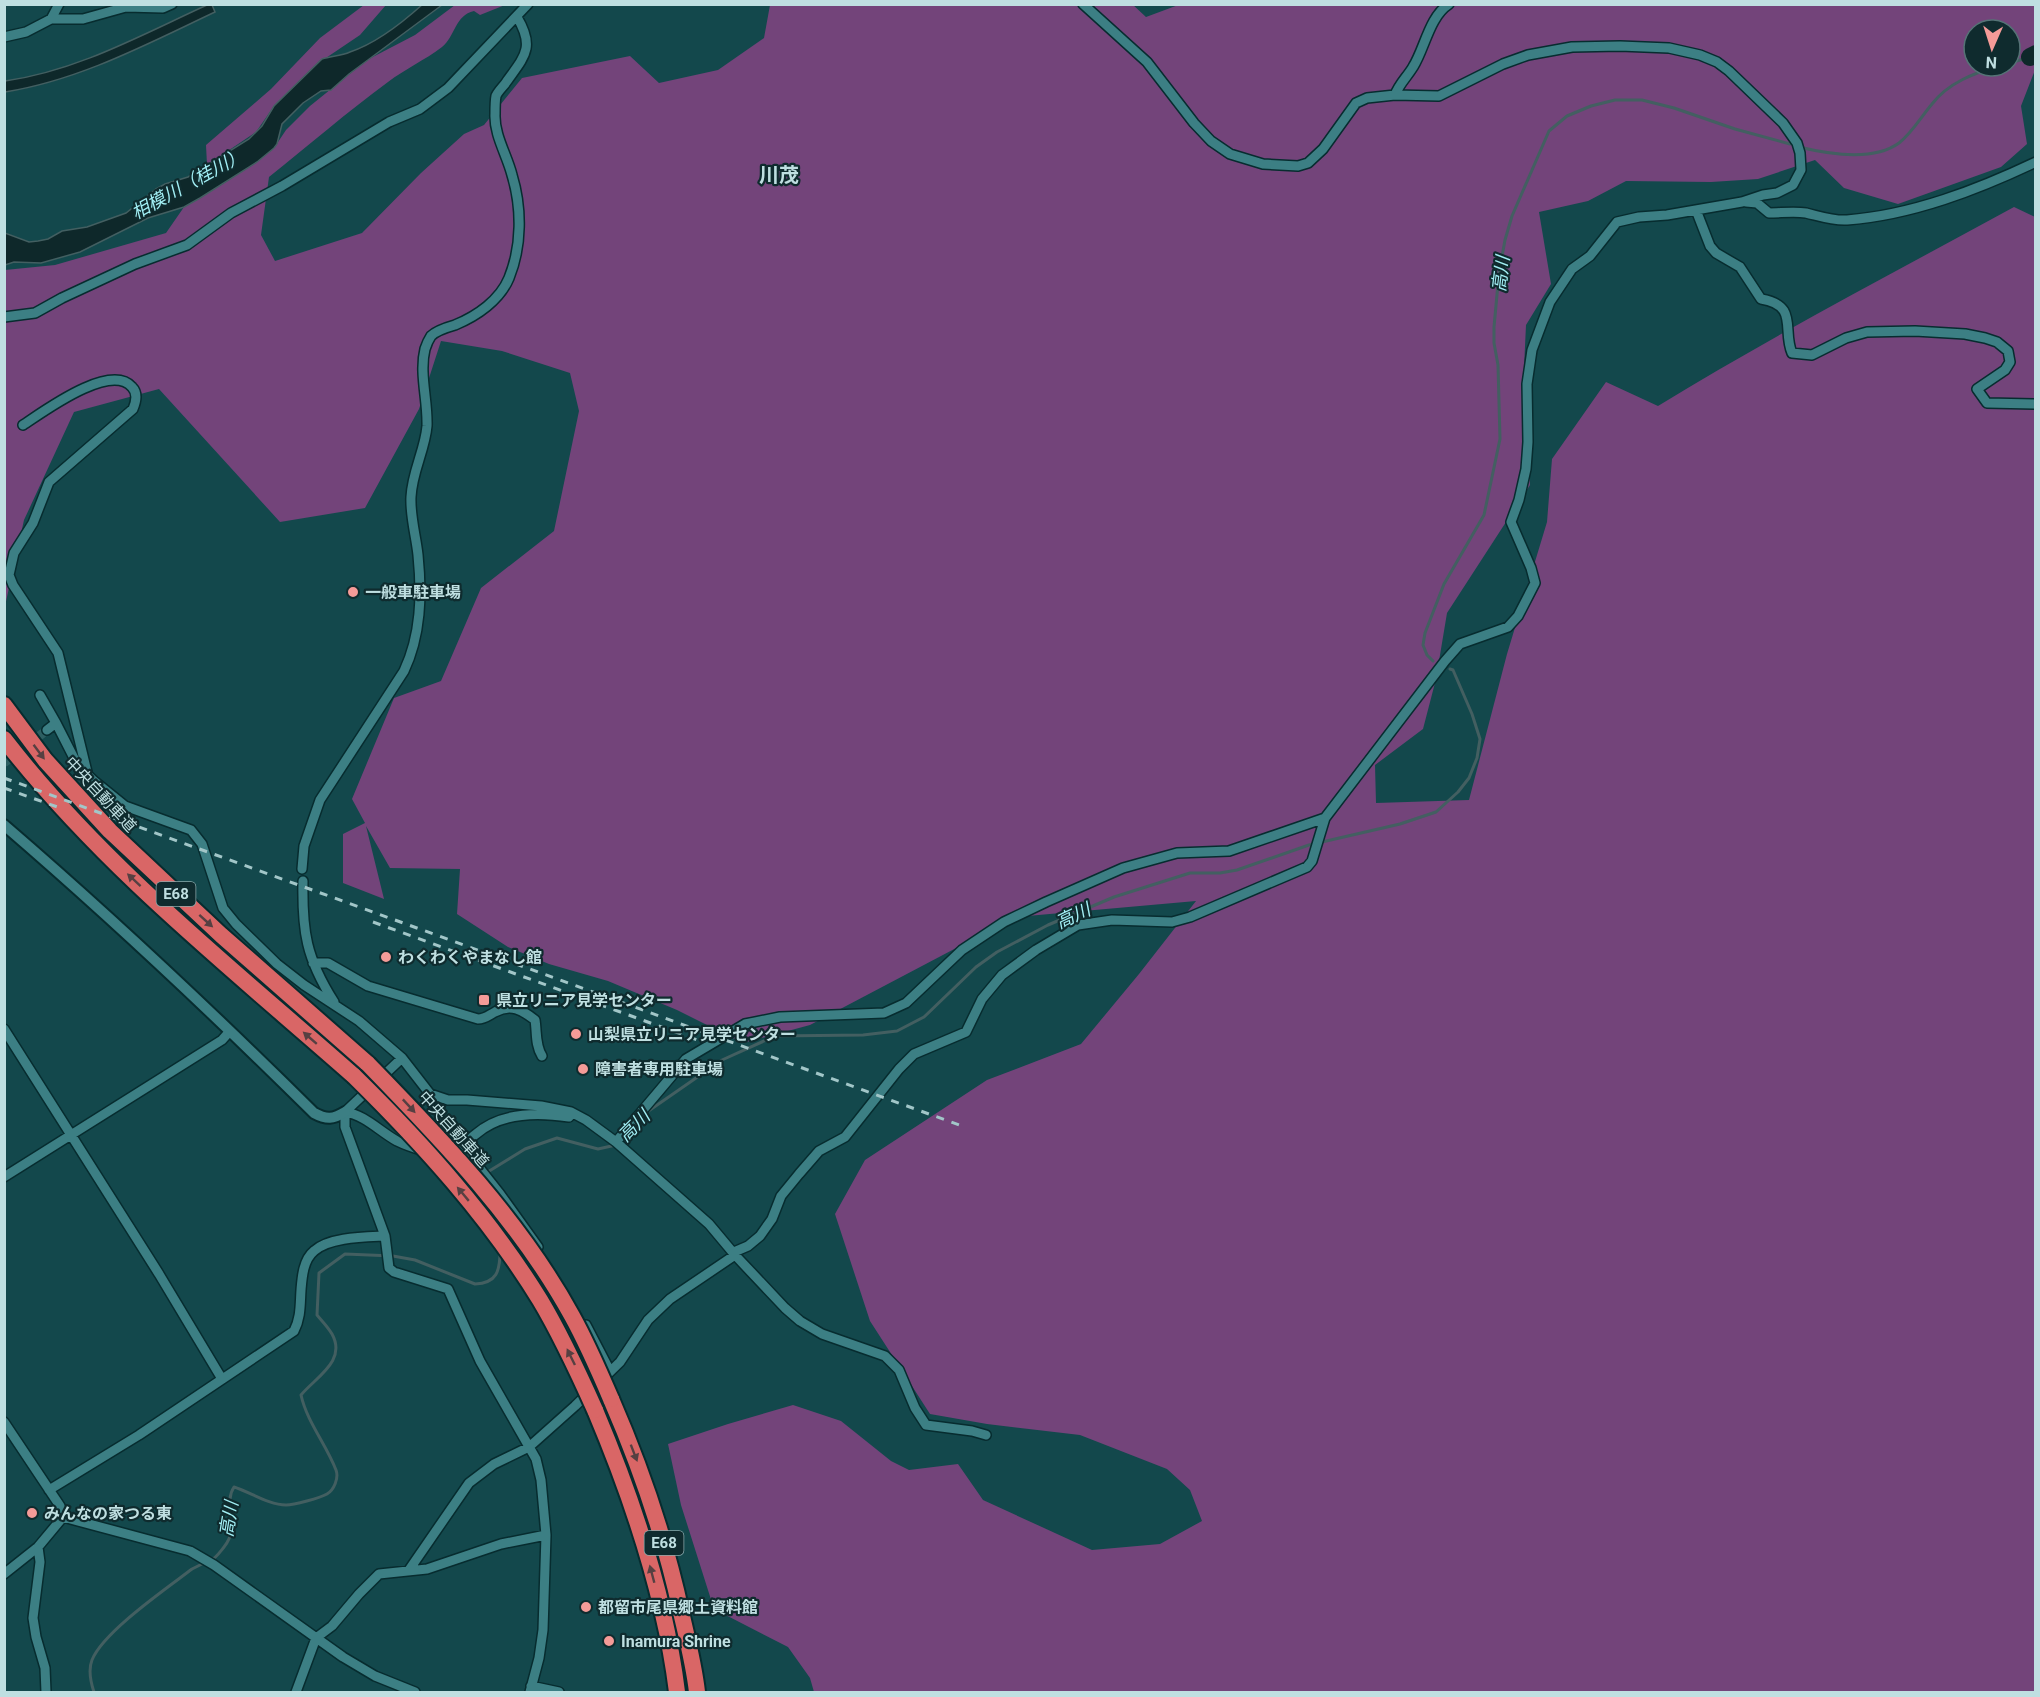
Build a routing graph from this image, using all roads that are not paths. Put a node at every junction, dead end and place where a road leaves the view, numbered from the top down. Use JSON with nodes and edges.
{"nodes":[{"id":1,"x":59,"y":4,"type":"edge"},
{"id":2,"x":172,"y":4,"type":"edge"},
{"id":3,"x":528,"y":4,"type":"edge"},
{"id":4,"x":1083,"y":4,"type":"edge"},
{"id":5,"x":1449,"y":4,"type":"edge"},
{"id":6,"x":518,"y":17,"type":"junction"},
{"id":7,"x":51,"y":19,"type":"junction"},
{"id":8,"x":4,"y":37,"type":"edge"},
{"id":9,"x":1395,"y":95,"type":"junction"},
{"id":10,"x":2036,"y":162,"type":"edge"},
{"id":11,"x":1742,"y":202,"type":"junction"},
{"id":12,"x":1696,"y":210,"type":"junction"},
{"id":13,"x":4,"y":317,"type":"edge"},
{"id":14,"x":2036,"y":404,"type":"edge"},
{"id":15,"x":22,"y":425,"type":"dead end"},
{"id":16,"x":40,"y":695,"type":"dead end"},
{"id":17,"x":4,"y":705,"type":"edge"},
{"id":18,"x":56,"y":723,"type":"junction"},
{"id":19,"x":47,"y":730,"type":"tunnel mouth"},
{"id":20,"x":4,"y":739,"type":"edge"},
{"id":21,"x":88,"y":776,"type":"junction"},
{"id":22,"x":1325,"y":818,"type":"junction"},
{"id":23,"x":4,"y":825,"type":"edge"},
{"id":24,"x":302,"y":870,"type":"dead end"},
{"id":25,"x":303,"y":881,"type":"dead end"},
{"id":26,"x":313,"y":963,"type":"junction"},
{"id":27,"x":337,"y":1006,"type":"junction"},
{"id":28,"x":4,"y":1029,"type":"edge"},
{"id":29,"x":230,"y":1031,"type":"junction"},
{"id":30,"x":542,"y":1056,"type":"dead end"},
{"id":31,"x":402,"y":1058,"type":"junction"},
{"id":32,"x":345,"y":1112,"type":"junction"},
{"id":33,"x":586,"y":1120,"type":"junction"},
{"id":34,"x":72,"y":1135,"type":"junction"},
{"id":35,"x":616,"y":1142,"type":"junction"},
{"id":36,"x":462,"y":1146,"type":"junction"},
{"id":37,"x":4,"y":1177,"type":"edge"},
{"id":38,"x":386,"y":1239,"type":"junction"},
{"id":39,"x":735,"y":1254,"type":"junction"},
{"id":40,"x":610,"y":1371,"type":"junction"},
{"id":41,"x":222,"y":1379,"type":"junction"},
{"id":42,"x":4,"y":1422,"type":"edge"},
{"id":43,"x":986,"y":1435,"type":"dead end"},
{"id":44,"x":529,"y":1447,"type":"junction"},
{"id":45,"x":49,"y":1490,"type":"junction"},
{"id":46,"x":63,"y":1517,"type":"junction"},
{"id":47,"x":546,"y":1535,"type":"junction"},
{"id":48,"x":38,"y":1547,"type":"junction"},
{"id":49,"x":409,"y":1570,"type":"junction"},
{"id":50,"x":4,"y":1574,"type":"edge"},
{"id":51,"x":316,"y":1638,"type":"junction"},
{"id":52,"x":530,"y":1689,"type":"edge"},
{"id":53,"x":46,"y":1692,"type":"edge"},
{"id":54,"x":296,"y":1692,"type":"edge"},
{"id":55,"x":414,"y":1692,"type":"edge"},
{"id":56,"x":559,"y":1692,"type":"edge"},
{"id":57,"x":676,"y":1692,"type":"edge"},
{"id":58,"x":697,"y":1692,"type":"edge"}],
"edges":[{"from":1,"to":7,"type":"street"},
{"from":2,"to":7,"type":"street"},
{"from":3,"to":6,"type":"street"},
{"from":4,"to":9,"type":"street"},
{"from":5,"to":9,"type":"street"},
{"from":6,"to":13,"type":"street"},
{"from":6,"to":24,"type":"street"},
{"from":7,"to":8,"type":"street"},
{"from":9,"to":11,"type":"street"},
{"from":10,"to":11,"type":"street"},
{"from":11,"to":12,"type":"street"},
{"from":12,"to":14,"type":"street"},
{"from":12,"to":22,"type":"street"},
{"from":15,"to":21,"type":"street"},
{"from":16,"to":18,"type":"street"},
{"from":17,"to":58,"type":"highway","name":"中央自動車道","number":"E68","one_way":true,"bridge":true},
{"from":18,"to":19,"type":"street"},
{"from":18,"to":21,"type":"street"},
{"from":57,"to":20,"type":"highway","number":"E68","one_way":true,"bridge":true},
{"from":21,"to":27,"type":"street"},
{"from":22,"to":35,"type":"street"},
{"from":22,"to":39,"type":"street"},
{"from":23,"to":29,"type":"street"},
{"from":25,"to":26,"type":"street"},
{"from":26,"to":27,"type":"street"},
{"from":26,"to":30,"type":"street"},
{"from":27,"to":31,"type":"street"},
{"from":28,"to":34,"type":"street"},
{"from":29,"to":32,"type":"street"},
{"from":29,"to":34,"type":"street"},
{"from":31,"to":32,"type":"street"},
{"from":31,"to":33,"type":"street"},
{"from":32,"to":36,"type":"street"},
{"from":32,"to":38,"type":"street"},
{"from":33,"to":35,"type":"street"},
{"from":33,"to":36,"type":"street"},
{"from":34,"to":37,"type":"street"},
{"from":34,"to":41,"type":"street"},
{"from":35,"to":39,"type":"street"},
{"from":36,"to":40,"type":"street"},
{"from":38,"to":41,"type":"street"},
{"from":38,"to":44,"type":"street"},
{"from":39,"to":40,"type":"street"},
{"from":39,"to":43,"type":"street"},
{"from":40,"to":44,"type":"street"},
{"from":41,"to":45,"type":"street"},
{"from":42,"to":45,"type":"street"},
{"from":44,"to":47,"type":"street"},
{"from":44,"to":49,"type":"street"},
{"from":45,"to":46,"type":"street"},
{"from":46,"to":48,"type":"street"},
{"from":46,"to":51,"type":"street"},
{"from":47,"to":49,"type":"street"},
{"from":47,"to":52,"type":"street"},
{"from":48,"to":50,"type":"street"},
{"from":48,"to":53,"type":"street"},
{"from":49,"to":51,"type":"street"},
{"from":51,"to":54,"type":"street"},
{"from":51,"to":55,"type":"street"},
{"from":52,"to":56,"type":"street"}]}
